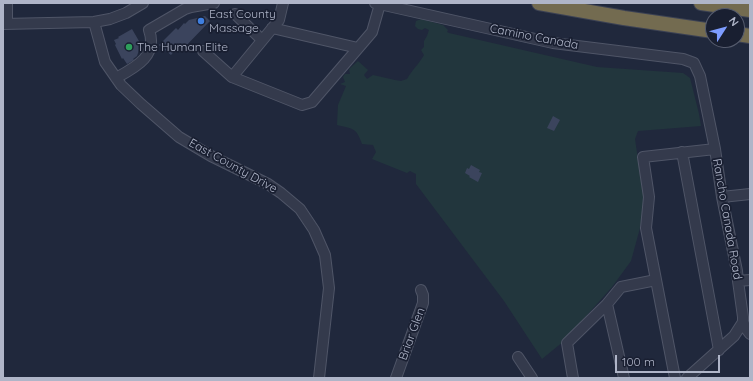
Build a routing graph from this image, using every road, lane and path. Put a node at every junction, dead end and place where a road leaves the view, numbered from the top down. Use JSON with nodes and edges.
{"nodes":[{"id":1,"x":8,"y":3,"type":"edge"},
{"id":2,"x":143,"y":3,"type":"edge"},
{"id":3,"x":214,"y":3,"type":"edge"},
{"id":4,"x":283,"y":3,"type":"edge"},
{"id":5,"x":539,"y":3,"type":"edge"},
{"id":6,"x":701,"y":3,"type":"edge"},
{"id":7,"x":378,"y":4,"type":"edge"},
{"id":8,"x":190,"y":5,"type":"edge"},
{"id":9,"x":750,"y":10,"type":"edge"},
{"id":10,"x":234,"y":14,"type":"dead end"},
{"id":11,"x":94,"y":22,"type":"junction"},
{"id":12,"x":5,"y":24,"type":"edge"},
{"id":13,"x":272,"y":28,"type":"junction"},
{"id":14,"x":705,"y":30,"type":"edge"},
{"id":15,"x":262,"y":40,"type":"junction"},
{"id":16,"x":358,"y":48,"type":"junction"},
{"id":17,"x":203,"y":51,"type":"dead end"},
{"id":18,"x":694,"y":63,"type":"joint"},
{"id":19,"x":232,"y":77,"type":"junction"},
{"id":20,"x":116,"y":78,"type":"junction"},
{"id":21,"x":715,"y":149,"type":"junction"},
{"id":22,"x":682,"y":152,"type":"junction"},
{"id":23,"x":750,"y":194,"type":"edge"},
{"id":24,"x":722,"y":197,"type":"junction"},
{"id":25,"x":656,"y":280,"type":"junction"},
{"id":26,"x":750,"y":280,"type":"edge"},
{"id":27,"x":738,"y":281,"type":"junction"},
{"id":28,"x":421,"y":290,"type":"dead end"},
{"id":29,"x":607,"y":304,"type":"junction"},
{"id":30,"x":743,"y":322,"type":"junction"},
{"id":31,"x":750,"y":334,"type":"edge"},
{"id":32,"x":719,"y":350,"type":"junction"},
{"id":33,"x":518,"y":357,"type":"dead end"},
{"id":34,"x":319,"y":378,"type":"edge"},
{"id":35,"x":396,"y":378,"type":"edge"},
{"id":36,"x":532,"y":378,"type":"edge"},
{"id":37,"x":573,"y":378,"type":"edge"},
{"id":38,"x":624,"y":378,"type":"edge"},
{"id":39,"x":675,"y":378,"type":"edge"},
{"id":40,"x":687,"y":378,"type":"edge"}],
"edges":[{"from":1,"to":12,"type":"street"},
{"from":2,"to":11,"type":"street"},
{"from":3,"to":8,"type":"street"},
{"from":4,"to":13,"type":"street"},
{"from":5,"to":14,"type":"highway"},
{"from":6,"to":9,"type":"highway"},
{"from":7,"to":16,"type":"street"},
{"from":7,"to":18,"type":"street","name":"Camino Canada"},
{"from":8,"to":20,"type":"street"},
{"from":10,"to":15,"type":"street"},
{"from":11,"to":12,"type":"street"},
{"from":11,"to":20,"type":"street","name":"East County Drive"},
{"from":13,"to":15,"type":"street"},
{"from":13,"to":16,"type":"street"},
{"from":15,"to":19,"type":"street"},
{"from":16,"to":19,"type":"street"},
{"from":17,"to":19,"type":"street"},
{"from":18,"to":21,"type":"street","name":"Rancho Canada Road"},
{"from":20,"to":34,"type":"street","name":"East County Drive"},
{"from":21,"to":22,"type":"street"},
{"from":21,"to":24,"type":"street","name":"Rancho Canada Road"},
{"from":22,"to":25,"type":"street"},
{"from":22,"to":32,"type":"street"},
{"from":23,"to":24,"type":"street"},
{"from":24,"to":27,"type":"street","name":"Rancho Canada Road"},
{"from":25,"to":29,"type":"street"},
{"from":25,"to":39,"type":"street"},
{"from":26,"to":27,"type":"street"},
{"from":27,"to":30,"type":"street","name":"Rancho Canada Road"},
{"from":28,"to":35,"type":"street","name":"Briar Glen"},
{"from":29,"to":37,"type":"street"},
{"from":29,"to":38,"type":"street"},
{"from":30,"to":31,"type":"street"},
{"from":30,"to":32,"type":"street"},
{"from":32,"to":40,"type":"street"},
{"from":33,"to":36,"type":"street"}]}
